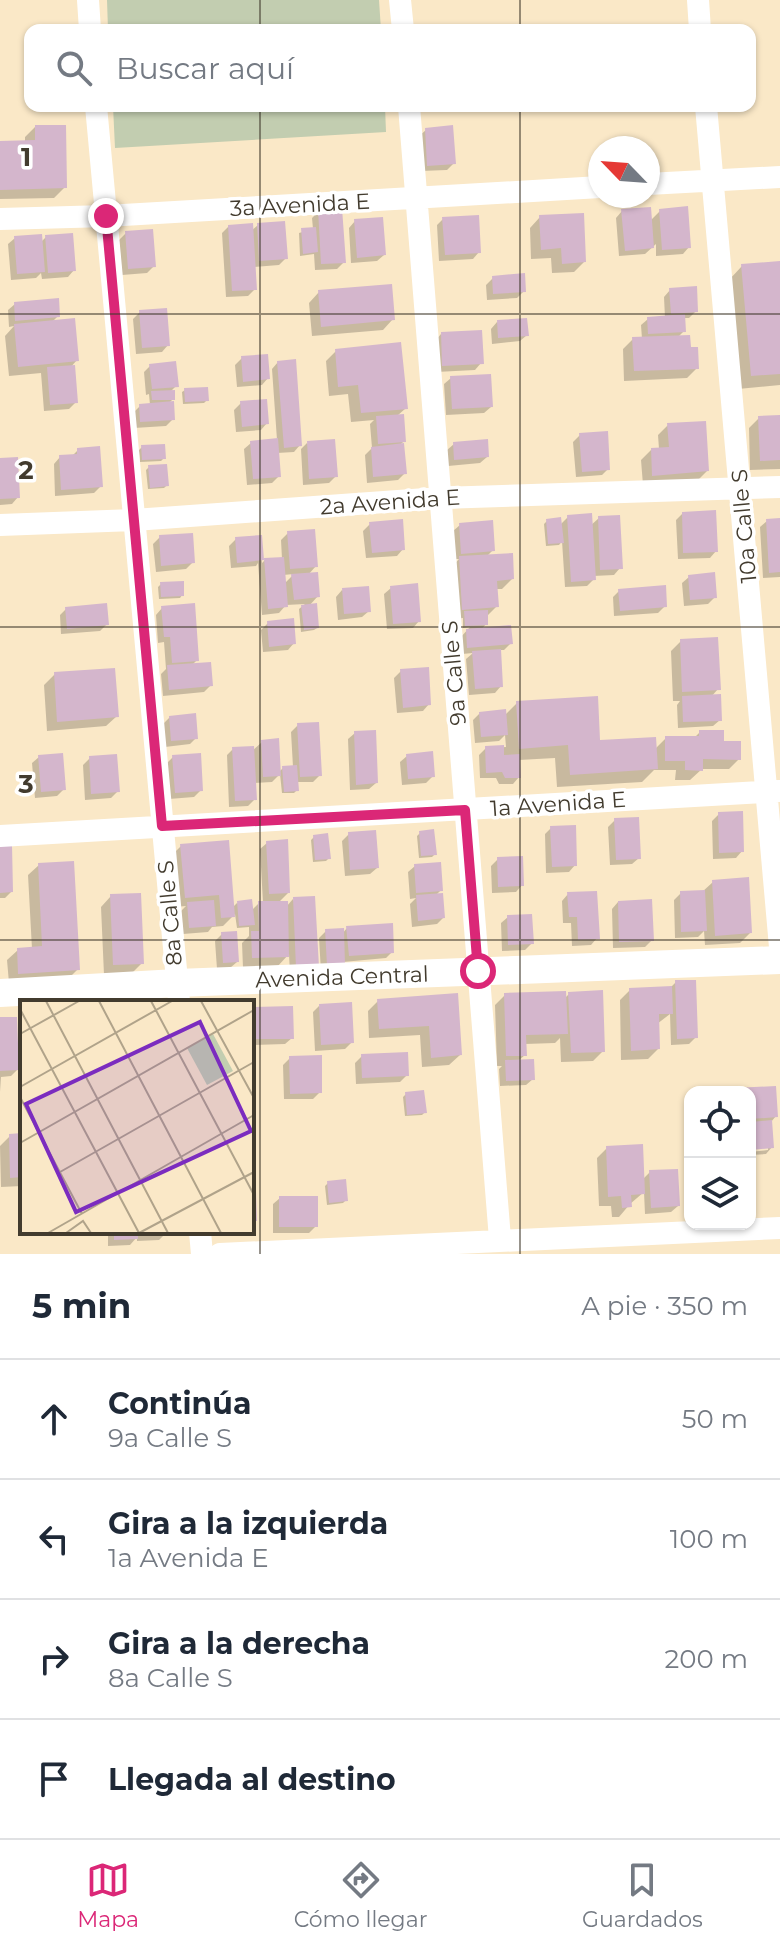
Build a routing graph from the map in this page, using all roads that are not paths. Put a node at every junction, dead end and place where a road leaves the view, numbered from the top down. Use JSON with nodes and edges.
{"nodes":[{"id":1,"x":88,"y":0,"type":"edge"},
{"id":2,"x":400,"y":0,"type":"edge"},
{"id":3,"x":698,"y":0,"type":"edge"},
{"id":4,"x":90,"y":24,"type":"edge"},
{"id":5,"x":402,"y":24,"type":"edge"},
{"id":6,"x":700,"y":24,"type":"edge"},
{"id":7,"x":97,"y":112,"type":"edge"},
{"id":8,"x":409,"y":112,"type":"edge"},
{"id":9,"x":706,"y":112,"type":"edge"},
{"id":10,"x":780,"y":177,"type":"edge"},
{"id":11,"x":711,"y":180,"type":"junction"},
{"id":12,"x":660,"y":183,"type":"edge"},
{"id":13,"x":588,"y":188,"type":"edge"},
{"id":14,"x":416,"y":198,"type":"junction"},
{"id":15,"x":106,"y":216,"type":"junction"},
{"id":16,"x":0,"y":219,"type":"edge"},
{"id":17,"x":780,"y":487,"type":"edge"},
{"id":18,"x":741,"y":488,"type":"junction"},
{"id":19,"x":440,"y":498,"type":"junction"},
{"id":20,"x":134,"y":520,"type":"junction"},
{"id":21,"x":0,"y":525,"type":"edge"},
{"id":22,"x":773,"y":791,"type":"edge"},
{"id":23,"x":465,"y":810,"type":"junction"},
{"id":24,"x":162,"y":826,"type":"junction"},
{"id":25,"x":0,"y":836,"type":"edge"},
{"id":26,"x":780,"y":947,"type":"edge"},
{"id":27,"x":780,"y":960,"type":"edge"},
{"id":28,"x":478,"y":971,"type":"junction"},
{"id":29,"x":0,"y":993,"type":"edge"},
{"id":30,"x":178,"y":993,"type":"edge"},
{"id":31,"x":780,"y":1228,"type":"edge"},
{"id":32,"x":200,"y":1234,"type":"edge"},
{"id":33,"x":500,"y":1239,"type":"junction"},
{"id":34,"x":202,"y":1254,"type":"edge"},
{"id":35,"x":220,"y":1254,"type":"edge"}],
"edges":[{"from":1,"to":4,"type":"street"},
{"from":2,"to":5,"type":"street"},
{"from":3,"to":6,"type":"street"},
{"from":7,"to":15,"type":"street","name":"8a Calle S"},
{"from":8,"to":14,"type":"street","name":"9a Calle S"},
{"from":9,"to":11,"type":"street","name":"10a Calle S"},
{"from":10,"to":11,"type":"street"},
{"from":11,"to":12,"type":"street"},
{"from":11,"to":18,"type":"street","name":"10a Calle S"},
{"from":13,"to":14,"type":"street","name":"3a Avenida E"},
{"from":14,"to":15,"type":"street","name":"3a Avenida E"},
{"from":14,"to":19,"type":"street","name":"9a Calle S"},
{"from":15,"to":16,"type":"street","name":"3a Avenida E"},
{"from":15,"to":20,"type":"street","name":"8a Calle S"},
{"from":17,"to":18,"type":"street","name":"2a Avenida E"},
{"from":18,"to":19,"type":"street","name":"2a Avenida E"},
{"from":18,"to":22,"type":"street","name":"10a Calle S"},
{"from":19,"to":20,"type":"street","name":"2a Avenida E"},
{"from":19,"to":23,"type":"street","name":"9a Calle S"},
{"from":20,"to":21,"type":"street","name":"2a Avenida E"},
{"from":20,"to":24,"type":"street","name":"8a Calle S"},
{"from":22,"to":23,"type":"street","name":"1a Avenida E"},
{"from":22,"to":26,"type":"street","name":"10a Calle S"},
{"from":23,"to":24,"type":"street","name":"1a Avenida E"},
{"from":23,"to":28,"type":"street","name":"9a Calle S"},
{"from":24,"to":25,"type":"street","name":"1a Avenida E"},
{"from":24,"to":30,"type":"street","name":"8a Calle S"},
{"from":27,"to":28,"type":"street","name":"Avenida Central"},
{"from":28,"to":30,"type":"street","name":"Avenida Central"},
{"from":28,"to":33,"type":"street","name":"9a Calle S"},
{"from":29,"to":30,"type":"street","name":"Avenida Central"},
{"from":31,"to":33,"type":"street"},
{"from":32,"to":34,"type":"street"},
{"from":33,"to":35,"type":"street"}]}
